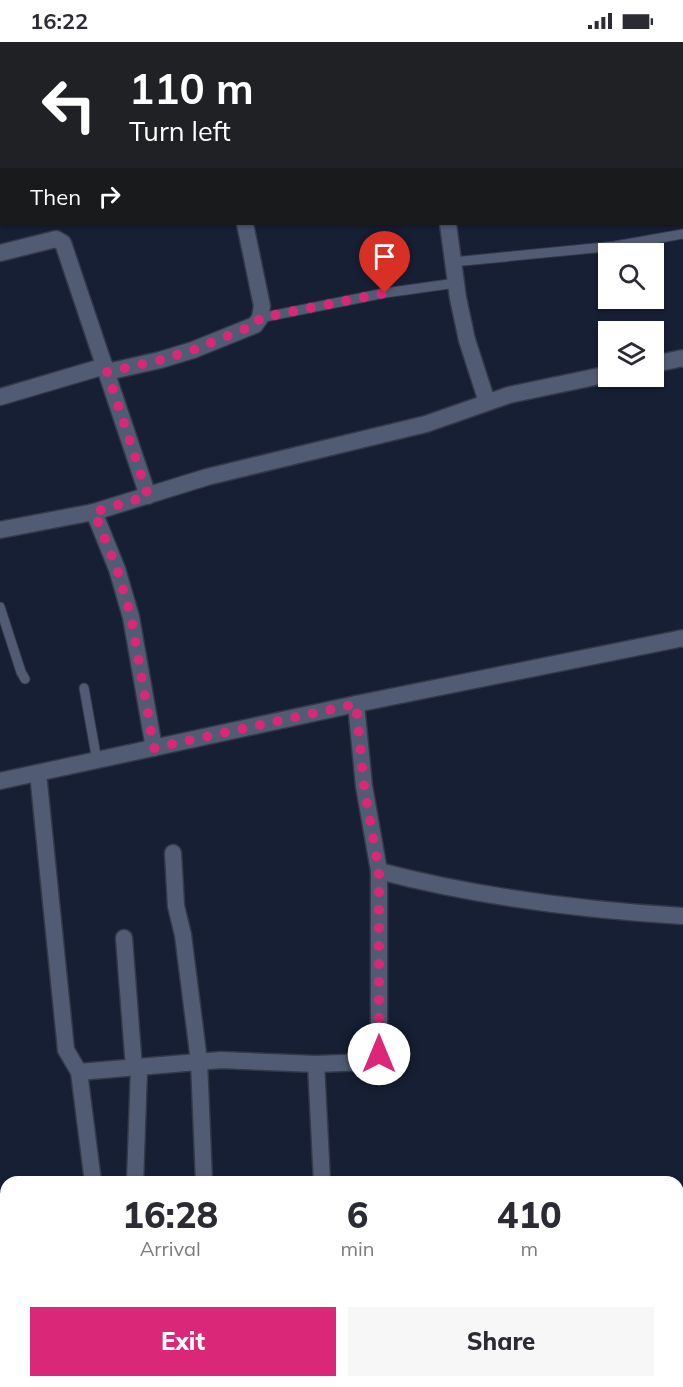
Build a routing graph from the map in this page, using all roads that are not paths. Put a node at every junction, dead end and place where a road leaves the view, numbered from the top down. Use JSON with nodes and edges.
{"nodes":[{"id":1,"x":245,"y":225,"type":"edge"},
{"id":2,"x":448,"y":225,"type":"edge"},
{"id":3,"x":683,"y":234,"type":"edge"},
{"id":4,"x":0,"y":253,"type":"edge"},
{"id":5,"x":453,"y":262,"type":"junction"},
{"id":6,"x":456,"y":283,"type":"junction"},
{"id":7,"x":260,"y":318,"type":"junction"},
{"id":8,"x":683,"y":358,"type":"edge"},
{"id":9,"x":664,"y":362,"type":"edge"},
{"id":10,"x":106,"y":369,"type":"junction"},
{"id":11,"x":598,"y":376,"type":"edge"},
{"id":12,"x":0,"y":397,"type":"edge"},
{"id":13,"x":487,"y":402,"type":"junction"},
{"id":14,"x":148,"y":496,"type":"junction"},
{"id":15,"x":94,"y":512,"type":"junction"},
{"id":16,"x":0,"y":530,"type":"edge"},
{"id":17,"x":0,"y":607,"type":"edge"},
{"id":18,"x":683,"y":638,"type":"edge"},
{"id":19,"x":26,"y":679,"type":"dead end"},
{"id":20,"x":84,"y":688,"type":"dead end"},
{"id":21,"x":356,"y":704,"type":"junction"},
{"id":22,"x":154,"y":748,"type":"junction"},
{"id":23,"x":97,"y":761,"type":"junction"},
{"id":24,"x":38,"y":773,"type":"junction"},
{"id":25,"x":0,"y":781,"type":"edge"},
{"id":26,"x":173,"y":853,"type":"dead end"},
{"id":27,"x":379,"y":871,"type":"junction"},
{"id":28,"x":683,"y":916,"type":"edge"},
{"id":29,"x":124,"y":938,"type":"dead end"},
{"id":30,"x":199,"y":1061,"type":"junction"},
{"id":31,"x":316,"y":1064,"type":"junction"},
{"id":32,"x":137,"y":1068,"type":"junction"},
{"id":33,"x":79,"y":1072,"type":"junction"},
{"id":34,"x":92,"y":1176,"type":"edge"},
{"id":35,"x":135,"y":1176,"type":"edge"},
{"id":36,"x":204,"y":1176,"type":"edge"},
{"id":37,"x":322,"y":1176,"type":"edge"}],
"edges":[{"from":1,"to":7,"type":"street"},
{"from":2,"to":5,"type":"street"},
{"from":3,"to":5,"type":"lane"},
{"from":4,"to":10,"type":"street"},
{"from":5,"to":6,"type":"street"},
{"from":6,"to":7,"type":"lane"},
{"from":6,"to":13,"type":"street"},
{"from":7,"to":10,"type":"street"},
{"from":8,"to":9,"type":"street"},
{"from":10,"to":12,"type":"street"},
{"from":10,"to":14,"type":"street"},
{"from":11,"to":13,"type":"street"},
{"from":13,"to":14,"type":"street"},
{"from":14,"to":15,"type":"street"},
{"from":15,"to":16,"type":"street"},
{"from":15,"to":22,"type":"street"},
{"from":17,"to":19,"type":"lane"},
{"from":18,"to":21,"type":"street"},
{"from":20,"to":23,"type":"lane"},
{"from":21,"to":22,"type":"street"},
{"from":21,"to":27,"type":"street"},
{"from":22,"to":23,"type":"street"},
{"from":23,"to":24,"type":"street"},
{"from":24,"to":25,"type":"street"},
{"from":24,"to":33,"type":"street"},
{"from":26,"to":30,"type":"street"},
{"from":27,"to":28,"type":"street"},
{"from":27,"to":31,"type":"street"},
{"from":29,"to":32,"type":"street"},
{"from":30,"to":31,"type":"street"},
{"from":30,"to":32,"type":"street"},
{"from":30,"to":36,"type":"street"},
{"from":31,"to":37,"type":"street"},
{"from":32,"to":33,"type":"street"},
{"from":32,"to":35,"type":"street"},
{"from":33,"to":34,"type":"street"}]}
